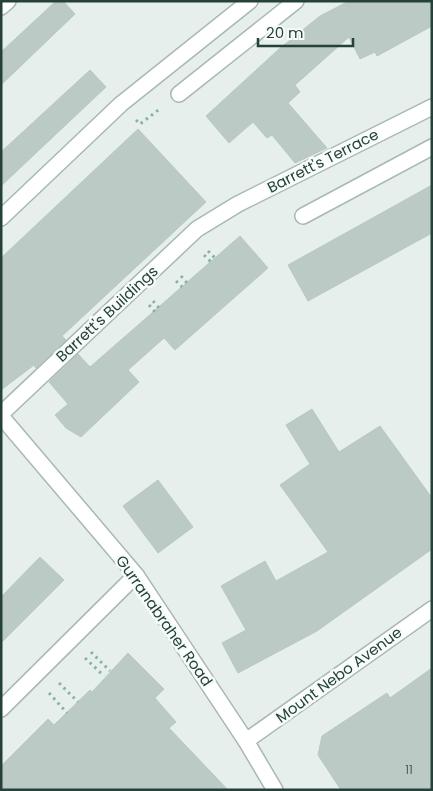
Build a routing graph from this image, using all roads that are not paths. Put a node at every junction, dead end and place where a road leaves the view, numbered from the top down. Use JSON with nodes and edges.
{"nodes":[{"id":1,"x":8,"y":1,"type":"edge"},
{"id":2,"x":250,"y":1,"type":"edge"},
{"id":3,"x":296,"y":1,"type":"edge"},
{"id":4,"x":1,"y":7,"type":"edge"},
{"id":5,"x":179,"y":94,"type":"dead end"},
{"id":6,"x":432,"y":107,"type":"edge"},
{"id":7,"x":432,"y":147,"type":"edge"},
{"id":8,"x":302,"y":216,"type":"dead end"},
{"id":9,"x":215,"y":217,"type":"joint"},
{"id":10,"x":1,"y":218,"type":"edge"},
{"id":11,"x":1,"y":415,"type":"edge"},
{"id":12,"x":136,"y":575,"type":"junction"},
{"id":13,"x":432,"y":609,"type":"edge"},
{"id":14,"x":1,"y":709,"type":"edge"},
{"id":15,"x":246,"y":741,"type":"junction"},
{"id":16,"x":275,"y":790,"type":"edge"}],
"edges":[{"from":1,"to":4,"type":"street"},
{"from":2,"to":10,"type":"street"},
{"from":3,"to":5,"type":"street"},
{"from":6,"to":9,"type":"street","name":"Barrett's Terrace"},
{"from":7,"to":8,"type":"street"},
{"from":9,"to":11,"type":"street","name":"Barrett's Buildings"},
{"from":11,"to":12,"type":"street","name":"Gurranabraher Road"},
{"from":12,"to":14,"type":"street"},
{"from":12,"to":15,"type":"street","name":"Gurranabraher Road"},
{"from":13,"to":15,"type":"street","name":"Mount Nebo Avenue"},
{"from":15,"to":16,"type":"street","name":"Gurranabraher Road"}]}
